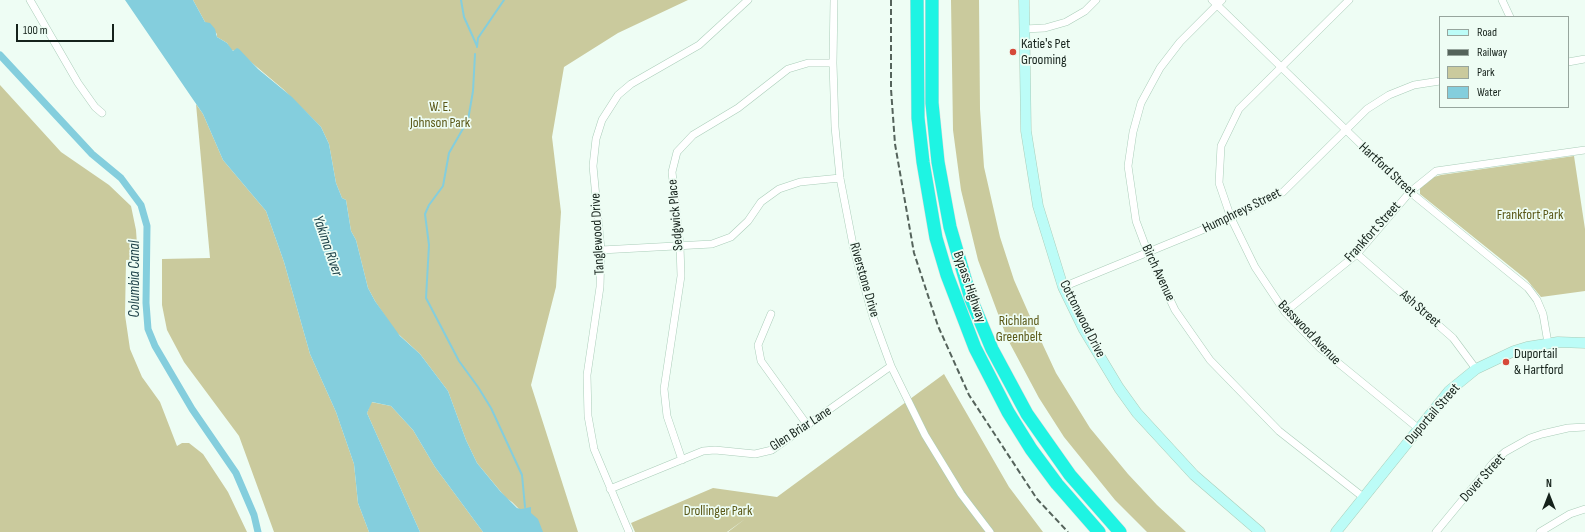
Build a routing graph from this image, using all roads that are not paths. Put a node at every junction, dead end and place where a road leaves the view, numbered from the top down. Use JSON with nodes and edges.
{"nodes":[{"id":1,"x":30,"y":0,"type":"edge"},
{"id":2,"x":748,"y":0,"type":"edge"},
{"id":3,"x":834,"y":0,"type":"edge"},
{"id":4,"x":917,"y":0,"type":"edge"},
{"id":5,"x":932,"y":0,"type":"edge"},
{"id":6,"x":1024,"y":0,"type":"edge"},
{"id":7,"x":1096,"y":0,"type":"edge"},
{"id":8,"x":1349,"y":0,"type":"edge"},
{"id":9,"x":1502,"y":0,"type":"edge"},
{"id":10,"x":1217,"y":2,"type":"edge"},
{"id":11,"x":1510,"y":16,"type":"edge"},
{"id":12,"x":1024,"y":29,"type":"junction"},
{"id":13,"x":1585,"y":59,"type":"edge"},
{"id":14,"x":1569,"y":62,"type":"edge"},
{"id":15,"x":833,"y":63,"type":"junction"},
{"id":16,"x":1281,"y":68,"type":"junction"},
{"id":17,"x":1439,"y":81,"type":"edge"},
{"id":18,"x":102,"y":113,"type":"dead end"},
{"id":19,"x":1345,"y":131,"type":"junction"},
{"id":20,"x":1585,"y":150,"type":"edge"},
{"id":21,"x":840,"y":178,"type":"junction"},
{"id":22,"x":1410,"y":192,"type":"junction"},
{"id":23,"x":1231,"y":218,"type":"junction"},
{"id":24,"x":680,"y":246,"type":"junction"},
{"id":25,"x":601,"y":250,"type":"junction"},
{"id":26,"x":1148,"y":253,"type":"junction"},
{"id":27,"x":1357,"y":254,"type":"junction"},
{"id":28,"x":1063,"y":287,"type":"junction"},
{"id":29,"x":1285,"y":312,"type":"junction"},
{"id":30,"x":771,"y":314,"type":"dead end"},
{"id":31,"x":1548,"y":343,"type":"junction"},
{"id":32,"x":1585,"y":343,"type":"edge"},
{"id":33,"x":891,"y":366,"type":"junction"},
{"id":34,"x":1476,"y":369,"type":"junction"},
{"id":35,"x":808,"y":426,"type":"junction"},
{"id":36,"x":1585,"y":427,"type":"edge"},
{"id":37,"x":1419,"y":429,"type":"junction"},
{"id":38,"x":682,"y":460,"type":"junction"},
{"id":39,"x":610,"y":489,"type":"junction"},
{"id":40,"x":1363,"y":497,"type":"junction"},
{"id":41,"x":1585,"y":509,"type":"edge"},
{"id":42,"x":629,"y":532,"type":"edge"},
{"id":43,"x":990,"y":532,"type":"edge"},
{"id":44,"x":1099,"y":532,"type":"edge"},
{"id":45,"x":1120,"y":532,"type":"edge"},
{"id":46,"x":1260,"y":532,"type":"edge"},
{"id":47,"x":1336,"y":532,"type":"edge"},
{"id":48,"x":1436,"y":532,"type":"edge"},
{"id":49,"x":1540,"y":532,"type":"edge"}],
"edges":[{"from":1,"to":18,"type":"street"},
{"from":2,"to":25,"type":"street","name":"Tanglewood Drive"},
{"from":3,"to":15,"type":"street","name":"Riverstone Drive"},
{"from":4,"to":44,"type":"highway","name":"Bypass Highway"},
{"from":5,"to":45,"type":"highway","name":"Bypass Highway"},
{"from":6,"to":12,"type":"street","name":"Cottonwood Drive"},
{"from":7,"to":12,"type":"street"},
{"from":8,"to":16,"type":"street","name":"Basswood Avenue"},
{"from":9,"to":11,"type":"street"},
{"from":10,"to":16,"type":"street","name":"Hartford Street"},
{"from":10,"to":26,"type":"street","name":"Birch Avenue"},
{"from":12,"to":28,"type":"street","name":"Cottonwood Drive"},
{"from":13,"to":14,"type":"street"},
{"from":15,"to":21,"type":"street","name":"Riverstone Drive"},
{"from":15,"to":24,"type":"street","name":"Sedgwick Place"},
{"from":16,"to":19,"type":"street","name":"Hartford Street"},
{"from":16,"to":23,"type":"street","name":"Basswood Avenue"},
{"from":17,"to":19,"type":"street","name":"Humphreys Street"},
{"from":19,"to":22,"type":"street","name":"Hartford Street"},
{"from":19,"to":23,"type":"street","name":"Humphreys Street"},
{"from":20,"to":22,"type":"street","name":"Frankfort Street"},
{"from":21,"to":24,"type":"street"},
{"from":21,"to":33,"type":"street","name":"Riverstone Drive"},
{"from":22,"to":27,"type":"street","name":"Frankfort Street"},
{"from":22,"to":31,"type":"street","name":"Hartford Street"},
{"from":23,"to":26,"type":"street","name":"Humphreys Street"},
{"from":23,"to":29,"type":"street","name":"Basswood Avenue"},
{"from":24,"to":25,"type":"street"},
{"from":24,"to":38,"type":"street","name":"Sedgwick Place"},
{"from":25,"to":39,"type":"street","name":"Tanglewood Drive"},
{"from":26,"to":28,"type":"street","name":"Humphreys Street"},
{"from":26,"to":40,"type":"street","name":"Birch Avenue"},
{"from":27,"to":29,"type":"street","name":"Frankfort Street"},
{"from":27,"to":34,"type":"street","name":"Ash Street"},
{"from":28,"to":46,"type":"street","name":"Cottonwood Drive"},
{"from":29,"to":37,"type":"street","name":"Basswood Avenue"},
{"from":30,"to":35,"type":"street"},
{"from":31,"to":32,"type":"street","name":"Duportail Street"},
{"from":31,"to":34,"type":"street","name":"Duportail Street"},
{"from":33,"to":35,"type":"street","name":"Glen Briar Lane"},
{"from":33,"to":43,"type":"street","name":"Riverstone Drive"},
{"from":34,"to":37,"type":"street","name":"Duportail Street"},
{"from":35,"to":38,"type":"street","name":"Glen Briar Lane"},
{"from":36,"to":48,"type":"street","name":"Dover Street"},
{"from":37,"to":40,"type":"street","name":"Duportail Street"},
{"from":38,"to":39,"type":"street","name":"Glen Briar Lane"},
{"from":39,"to":42,"type":"street","name":"Tanglewood Drive"},
{"from":40,"to":47,"type":"street","name":"Duportail Street"},
{"from":41,"to":49,"type":"street"}]}
